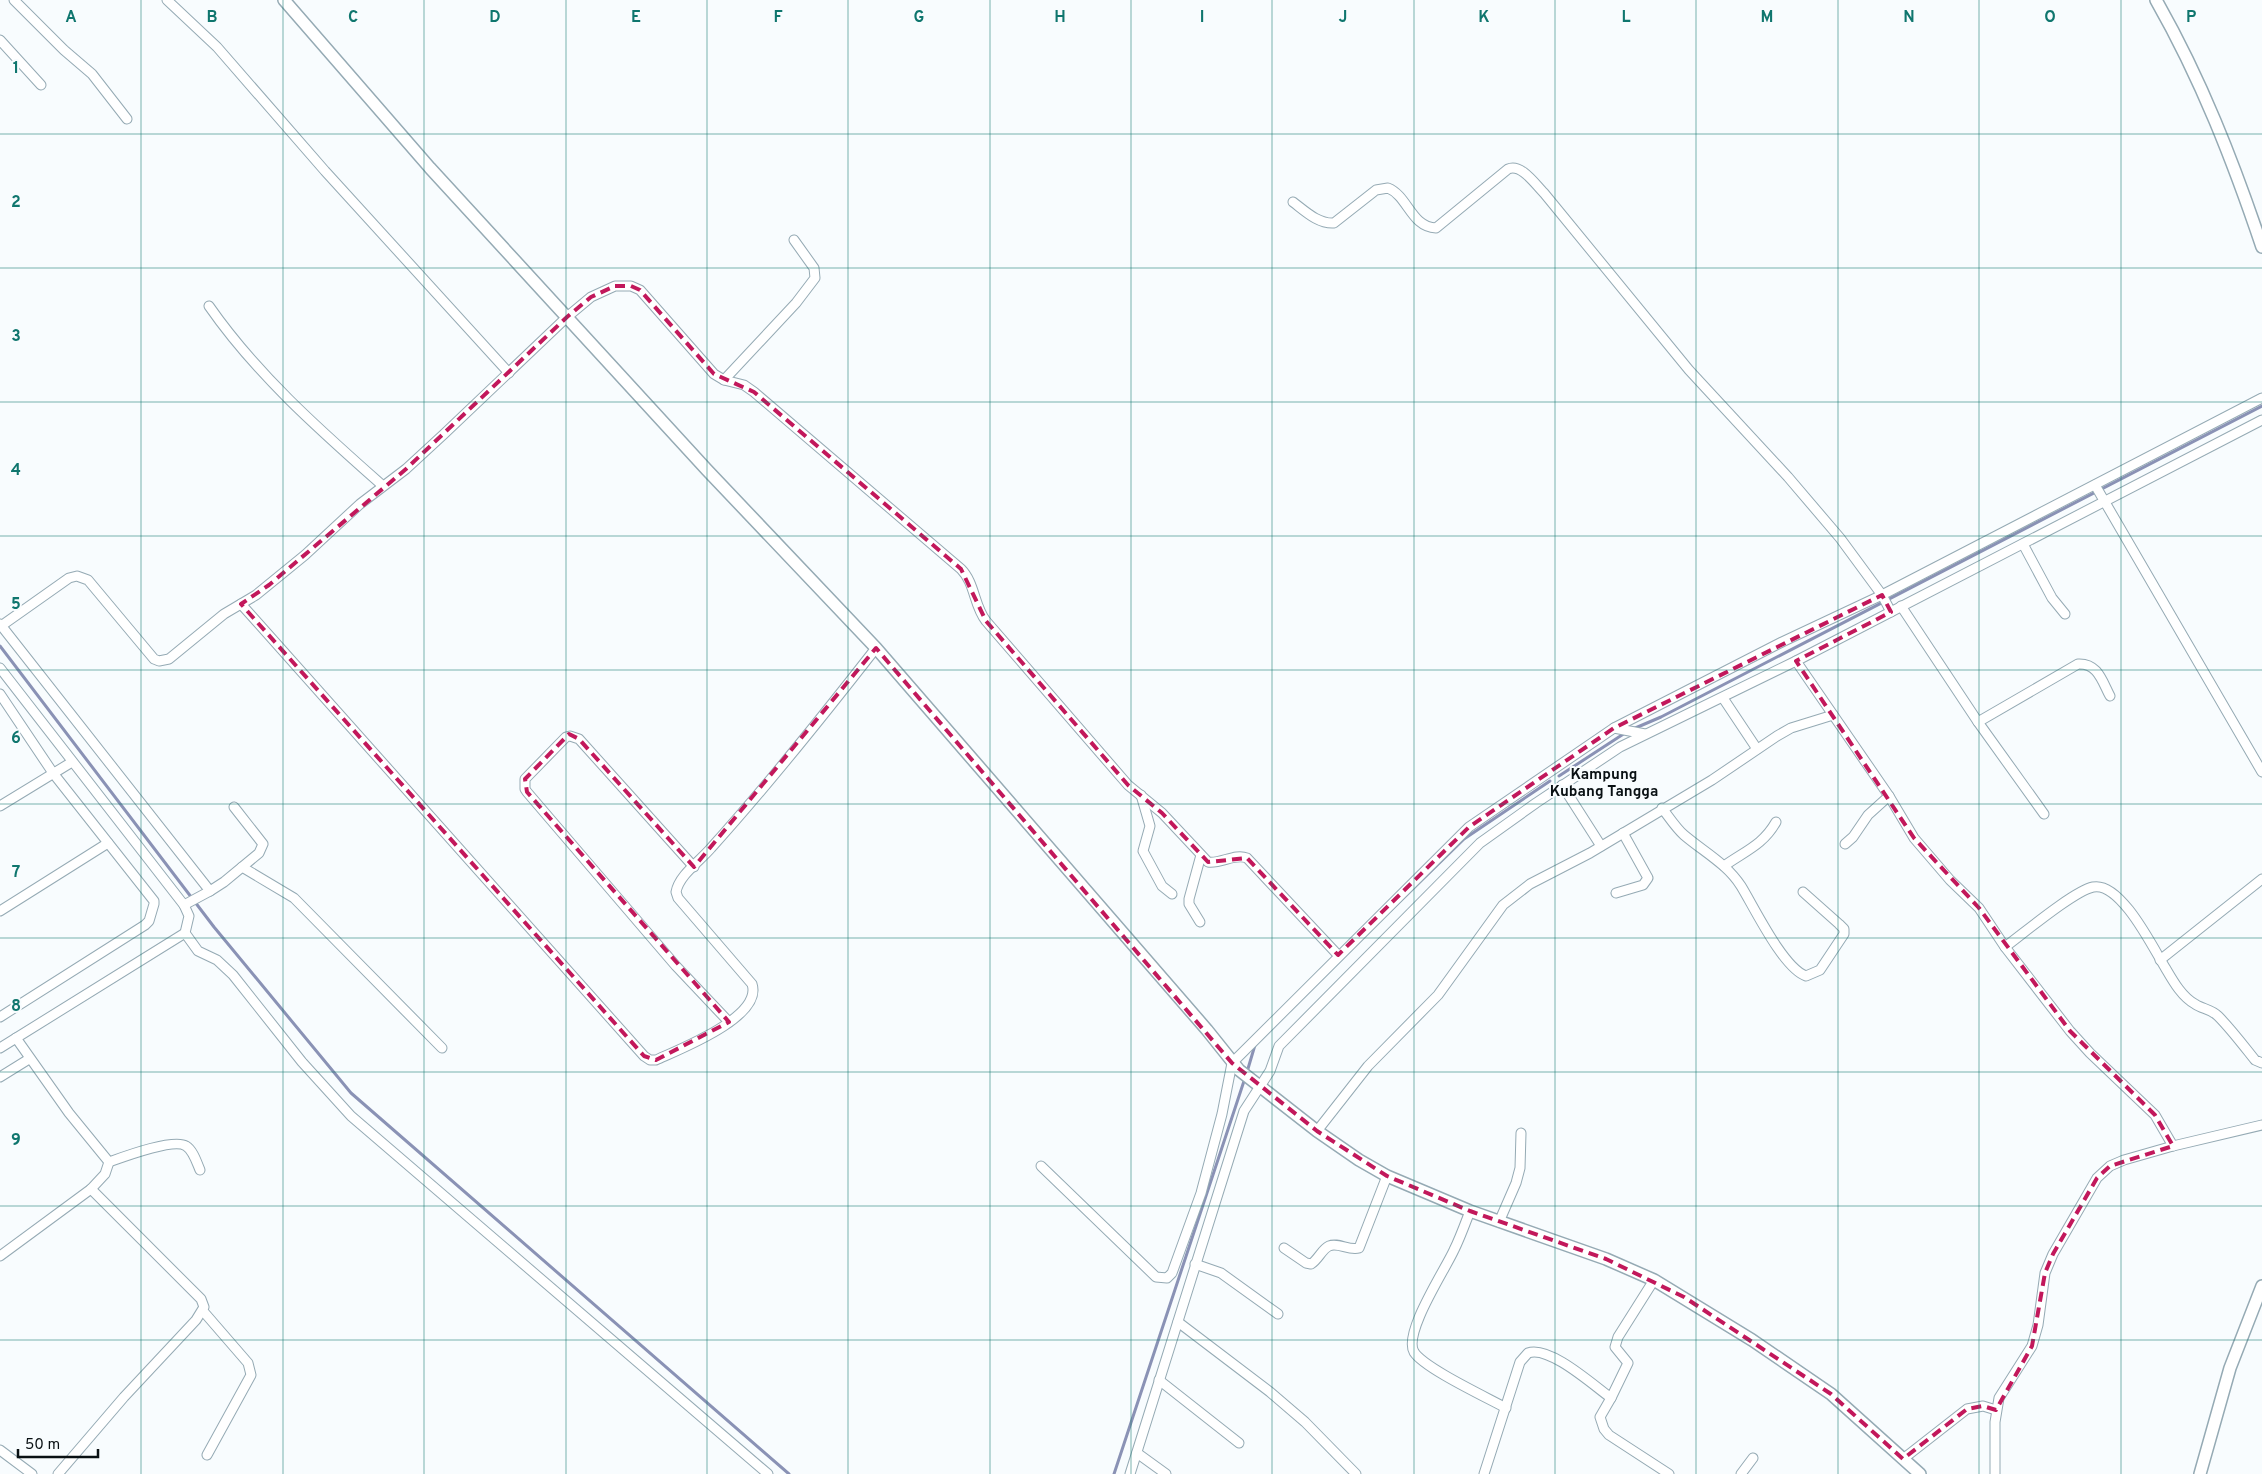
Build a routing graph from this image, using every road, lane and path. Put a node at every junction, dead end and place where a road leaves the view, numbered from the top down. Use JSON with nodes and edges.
{"nodes":[{"id":1,"x":14,"y":0,"type":"edge"},
{"id":2,"x":167,"y":0,"type":"edge"},
{"id":3,"x":284,"y":0,"type":"edge"},
{"id":4,"x":2156,"y":0,"type":"edge"},
{"id":5,"x":0,"y":40,"type":"edge"},
{"id":6,"x":41,"y":85,"type":"dead end"},
{"id":7,"x":127,"y":120,"type":"dead end"},
{"id":8,"x":1293,"y":202,"type":"dead end"},
{"id":9,"x":794,"y":240,"type":"dead end"},
{"id":10,"x":2262,"y":246,"type":"edge"},
{"id":11,"x":209,"y":306,"type":"dead end"},
{"id":12,"x":567,"y":317,"type":"junction"},
{"id":13,"x":509,"y":373,"type":"junction"},
{"id":14,"x":724,"y":380,"type":"junction"},
{"id":15,"x":2262,"y":398,"type":"edge"},
{"id":16,"x":2262,"y":420,"type":"edge"},
{"id":17,"x":383,"y":486,"type":"junction"},
{"id":18,"x":2100,"y":493,"type":"junction"},
{"id":19,"x":2023,"y":544,"type":"junction"},
{"id":20,"x":1886,"y":603,"type":"junction"},
{"id":21,"x":241,"y":604,"type":"junction"},
{"id":22,"x":1901,"y":606,"type":"junction"},
{"id":23,"x":2065,"y":614,"type":"dead end"},
{"id":24,"x":1,"y":625,"type":"edge"},
{"id":25,"x":876,"y":648,"type":"junction"},
{"id":26,"x":1796,"y":661,"type":"junction"},
{"id":27,"x":0,"y":668,"type":"edge"},
{"id":28,"x":19,"y":693,"type":"junction"},
{"id":29,"x":0,"y":694,"type":"edge"},
{"id":30,"x":2110,"y":696,"type":"dead end"},
{"id":31,"x":1723,"y":698,"type":"junction"},
{"id":32,"x":3,"y":704,"type":"edge"},
{"id":33,"x":1833,"y":715,"type":"junction"},
{"id":34,"x":1978,"y":722,"type":"junction"},
{"id":35,"x":1614,"y":728,"type":"junction"},
{"id":36,"x":1642,"y":733,"type":"junction"},
{"id":37,"x":1757,"y":749,"type":"junction"},
{"id":38,"x":72,"y":762,"type":"junction"},
{"id":39,"x":2262,"y":772,"type":"edge"},
{"id":40,"x":53,"y":773,"type":"junction"},
{"id":41,"x":1562,"y":785,"type":"junction"},
{"id":42,"x":1141,"y":795,"type":"junction"},
{"id":43,"x":1889,"y":796,"type":"junction"},
{"id":44,"x":0,"y":806,"type":"edge"},
{"id":45,"x":234,"y":807,"type":"dead end"},
{"id":46,"x":1662,"y":808,"type":"junction"},
{"id":47,"x":2044,"y":814,"type":"dead end"},
{"id":48,"x":1776,"y":822,"type":"dead end"},
{"id":49,"x":1623,"y":833,"type":"junction"},
{"id":50,"x":108,"y":843,"type":"junction"},
{"id":51,"x":1845,"y":844,"type":"dead end"},
{"id":52,"x":1601,"y":846,"type":"junction"},
{"id":53,"x":1201,"y":855,"type":"junction"},
{"id":54,"x":694,"y":866,"type":"junction"},
{"id":55,"x":1724,"y":866,"type":"junction"},
{"id":56,"x":242,"y":868,"type":"junction"},
{"id":57,"x":2262,"y":879,"type":"edge"},
{"id":58,"x":1803,"y":892,"type":"dead end"},
{"id":59,"x":206,"y":893,"type":"junction"},
{"id":60,"x":1616,"y":893,"type":"dead end"},
{"id":61,"x":1172,"y":894,"type":"dead end"},
{"id":62,"x":186,"y":904,"type":"junction"},
{"id":63,"x":0,"y":911,"type":"edge"},
{"id":64,"x":1200,"y":922,"type":"dead end"},
{"id":65,"x":186,"y":933,"type":"junction"},
{"id":66,"x":2005,"y":946,"type":"junction"},
{"id":67,"x":1338,"y":956,"type":"junction"},
{"id":68,"x":2160,"y":960,"type":"junction"},
{"id":69,"x":0,"y":1017,"type":"edge"},
{"id":70,"x":729,"y":1022,"type":"junction"},
{"id":71,"x":16,"y":1038,"type":"junction"},
{"id":72,"x":0,"y":1048,"type":"edge"},
{"id":73,"x":442,"y":1048,"type":"dead end"},
{"id":74,"x":29,"y":1060,"type":"junction"},
{"id":75,"x":2262,"y":1063,"type":"edge"},
{"id":76,"x":1236,"y":1066,"type":"junction"},
{"id":77,"x":0,"y":1077,"type":"edge"},
{"id":78,"x":1257,"y":1084,"type":"junction"},
{"id":79,"x":2262,"y":1125,"type":"edge"},
{"id":80,"x":1317,"y":1131,"type":"junction"},
{"id":81,"x":1522,"y":1133,"type":"dead end"},
{"id":82,"x":2173,"y":1146,"type":"junction"},
{"id":83,"x":109,"y":1162,"type":"junction"},
{"id":84,"x":1041,"y":1166,"type":"dead end"},
{"id":85,"x":200,"y":1170,"type":"dead end"},
{"id":86,"x":1387,"y":1176,"type":"junction"},
{"id":87,"x":91,"y":1189,"type":"junction"},
{"id":88,"x":1470,"y":1211,"type":"junction"},
{"id":89,"x":1500,"y":1222,"type":"junction"},
{"id":90,"x":1284,"y":1248,"type":"dead end"},
{"id":91,"x":0,"y":1256,"type":"edge"},
{"id":92,"x":1196,"y":1264,"type":"junction"},
{"id":93,"x":1654,"y":1280,"type":"junction"},
{"id":94,"x":2262,"y":1286,"type":"edge"},
{"id":95,"x":203,"y":1311,"type":"junction"},
{"id":96,"x":1278,"y":1314,"type":"dead end"},
{"id":97,"x":1178,"y":1322,"type":"junction"},
{"id":98,"x":1159,"y":1380,"type":"junction"},
{"id":99,"x":1611,"y":1398,"type":"junction"},
{"id":100,"x":1506,"y":1408,"type":"junction"},
{"id":101,"x":1996,"y":1410,"type":"junction"},
{"id":102,"x":1239,"y":1442,"type":"dead end"},
{"id":103,"x":0,"y":1450,"type":"edge"},
{"id":104,"x":1137,"y":1453,"type":"junction"},
{"id":105,"x":207,"y":1455,"type":"dead end"},
{"id":106,"x":1753,"y":1458,"type":"dead end"},
{"id":107,"x":1903,"y":1459,"type":"junction"},
{"id":108,"x":32,"y":1474,"type":"edge"},
{"id":109,"x":58,"y":1474,"type":"edge"},
{"id":110,"x":768,"y":1474,"type":"edge"},
{"id":111,"x":1130,"y":1474,"type":"edge"},
{"id":112,"x":1166,"y":1474,"type":"edge"},
{"id":113,"x":1356,"y":1474,"type":"edge"},
{"id":114,"x":1484,"y":1474,"type":"edge"},
{"id":115,"x":1669,"y":1474,"type":"edge"},
{"id":116,"x":1741,"y":1474,"type":"edge"},
{"id":117,"x":1920,"y":1474,"type":"edge"},
{"id":118,"x":1995,"y":1474,"type":"edge"},
{"id":119,"x":2200,"y":1474,"type":"edge"}],
"edges":[{"from":1,"to":7,"type":"street"},
{"from":2,"to":13,"type":"street"},
{"from":3,"to":12,"type":"street"},
{"from":4,"to":10,"type":"street"},
{"from":5,"to":6,"type":"street"},
{"from":8,"to":20,"type":"street"},
{"from":9,"to":14,"type":"street"},
{"from":11,"to":17,"type":"street"},
{"from":12,"to":13,"type":"street"},
{"from":12,"to":14,"type":"street"},
{"from":12,"to":25,"type":"street"},
{"from":13,"to":17,"type":"street"},
{"from":14,"to":42,"type":"street"},
{"from":15,"to":18,"type":"street"},
{"from":16,"to":18,"type":"street"},
{"from":17,"to":21,"type":"street"},
{"from":18,"to":19,"type":"street"},
{"from":18,"to":20,"type":"street"},
{"from":18,"to":39,"type":"street"},
{"from":19,"to":22,"type":"street"},
{"from":19,"to":23,"type":"street"},
{"from":20,"to":22,"type":"street"},
{"from":20,"to":26,"type":"street"},
{"from":20,"to":35,"type":"street"},
{"from":21,"to":24,"type":"street"},
{"from":21,"to":70,"type":"street"},
{"from":22,"to":34,"type":"street"},
{"from":24,"to":59,"type":"street"},
{"from":25,"to":54,"type":"street"},
{"from":25,"to":76,"type":"street"},
{"from":26,"to":31,"type":"street"},
{"from":26,"to":33,"type":"street"},
{"from":27,"to":28,"type":"street"},
{"from":28,"to":32,"type":"street"},
{"from":28,"to":38,"type":"street"},
{"from":29,"to":32,"type":"street"},
{"from":30,"to":34,"type":"street"},
{"from":31,"to":36,"type":"street"},
{"from":31,"to":37,"type":"street"},
{"from":32,"to":40,"type":"street"},
{"from":33,"to":37,"type":"street"},
{"from":33,"to":43,"type":"street"},
{"from":34,"to":47,"type":"street"},
{"from":35,"to":36,"type":"street"},
{"from":35,"to":67,"type":"street"},
{"from":36,"to":41,"type":"street"},
{"from":37,"to":46,"type":"street"},
{"from":38,"to":40,"type":"street"},
{"from":38,"to":62,"type":"street"},
{"from":40,"to":44,"type":"street"},
{"from":40,"to":50,"type":"street"},
{"from":41,"to":52,"type":"street"},
{"from":41,"to":78,"type":"street"},
{"from":42,"to":53,"type":"street"},
{"from":42,"to":61,"type":"street"},
{"from":43,"to":51,"type":"street"},
{"from":43,"to":66,"type":"street"},
{"from":45,"to":56,"type":"street"},
{"from":46,"to":49,"type":"street"},
{"from":46,"to":55,"type":"street"},
{"from":48,"to":55,"type":"street"},
{"from":49,"to":52,"type":"street"},
{"from":49,"to":60,"type":"street"},
{"from":50,"to":63,"type":"street"},
{"from":50,"to":69,"type":"street"},
{"from":52,"to":80,"type":"street"},
{"from":53,"to":64,"type":"street"},
{"from":53,"to":67,"type":"street"},
{"from":54,"to":70,"type":"street"},
{"from":54,"to":70,"type":"street"},
{"from":55,"to":58,"type":"street"},
{"from":56,"to":59,"type":"street"},
{"from":56,"to":73,"type":"street"},
{"from":57,"to":68,"type":"street"},
{"from":59,"to":62,"type":"street"},
{"from":62,"to":65,"type":"street"},
{"from":65,"to":71,"type":"street"},
{"from":65,"to":110,"type":"street"},
{"from":66,"to":68,"type":"street"},
{"from":66,"to":82,"type":"street"},
{"from":67,"to":76,"type":"street"},
{"from":68,"to":75,"type":"street"},
{"from":71,"to":72,"type":"street"},
{"from":71,"to":74,"type":"street"},
{"from":74,"to":77,"type":"street"},
{"from":74,"to":83,"type":"street"},
{"from":76,"to":78,"type":"street"},
{"from":76,"to":84,"type":"street"},
{"from":78,"to":80,"type":"street"},
{"from":78,"to":92,"type":"street"},
{"from":79,"to":82,"type":"street"},
{"from":80,"to":86,"type":"street"},
{"from":81,"to":89,"type":"street"},
{"from":82,"to":101,"type":"street"},
{"from":83,"to":85,"type":"street"},
{"from":83,"to":87,"type":"street"},
{"from":86,"to":88,"type":"street"},
{"from":86,"to":90,"type":"street"},
{"from":87,"to":91,"type":"street"},
{"from":87,"to":95,"type":"street"},
{"from":88,"to":89,"type":"street"},
{"from":88,"to":100,"type":"street"},
{"from":89,"to":93,"type":"street"},
{"from":92,"to":96,"type":"street"},
{"from":92,"to":97,"type":"street"},
{"from":93,"to":99,"type":"street"},
{"from":93,"to":107,"type":"street"},
{"from":94,"to":119,"type":"street"},
{"from":95,"to":105,"type":"street"},
{"from":95,"to":109,"type":"street"},
{"from":97,"to":98,"type":"street"},
{"from":97,"to":113,"type":"street"},
{"from":98,"to":102,"type":"street"},
{"from":98,"to":104,"type":"street"},
{"from":99,"to":100,"type":"street"},
{"from":99,"to":115,"type":"street"},
{"from":100,"to":114,"type":"street"},
{"from":101,"to":107,"type":"street"},
{"from":101,"to":118,"type":"street"},
{"from":103,"to":108,"type":"street"},
{"from":104,"to":111,"type":"street"},
{"from":104,"to":112,"type":"street"},
{"from":106,"to":116,"type":"street"},
{"from":107,"to":117,"type":"street"}]}
